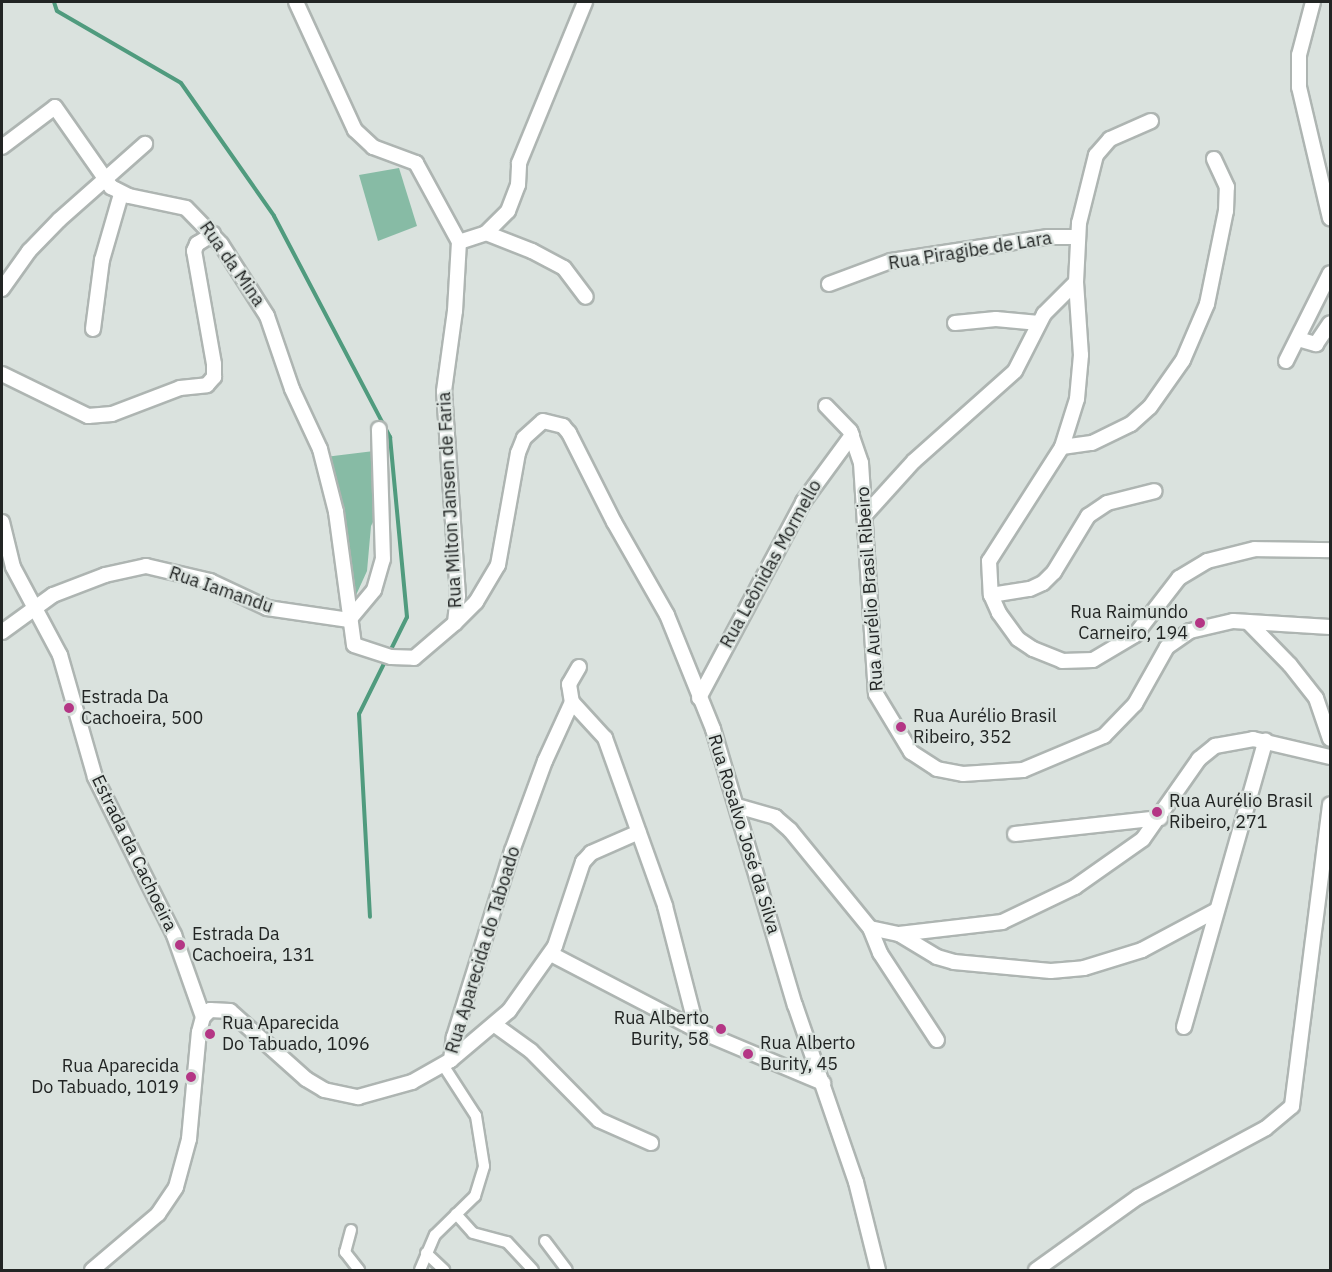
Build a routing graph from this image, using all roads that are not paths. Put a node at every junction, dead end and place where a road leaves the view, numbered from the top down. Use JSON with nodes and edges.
{"nodes":[{"id":1,"x":296,"y":2,"type":"edge"},
{"id":2,"x":585,"y":2,"type":"edge"},
{"id":3,"x":1313,"y":2,"type":"edge"},
{"id":4,"x":1151,"y":121,"type":"dead end"},
{"id":5,"x":145,"y":144,"type":"dead end"},
{"id":6,"x":2,"y":147,"type":"edge"},
{"id":7,"x":1214,"y":159,"type":"dead end"},
{"id":8,"x":103,"y":179,"type":"junction"},
{"id":9,"x":121,"y":194,"type":"junction"},
{"id":10,"x":1330,"y":218,"type":"edge"},
{"id":11,"x":486,"y":233,"type":"junction"},
{"id":12,"x":213,"y":234,"type":"junction"},
{"id":13,"x":1078,"y":237,"type":"junction"},
{"id":14,"x":459,"y":242,"type":"junction"},
{"id":15,"x":1330,"y":273,"type":"edge"},
{"id":16,"x":1076,"y":282,"type":"junction"},
{"id":17,"x":829,"y":284,"type":"dead end"},
{"id":18,"x":2,"y":289,"type":"edge"},
{"id":19,"x":1327,"y":293,"type":"edge"},
{"id":20,"x":586,"y":297,"type":"dead end"},
{"id":21,"x":955,"y":323,"type":"dead end"},
{"id":22,"x":1040,"y":323,"type":"junction"},
{"id":23,"x":1330,"y":323,"type":"edge"},
{"id":24,"x":93,"y":329,"type":"dead end"},
{"id":25,"x":1298,"y":339,"type":"junction"},
{"id":26,"x":1286,"y":361,"type":"dead end"},
{"id":27,"x":2,"y":374,"type":"edge"},
{"id":28,"x":826,"y":406,"type":"dead end"},
{"id":29,"x":379,"y":429,"type":"dead end"},
{"id":30,"x":852,"y":435,"type":"junction"},
{"id":31,"x":1062,"y":447,"type":"junction"},
{"id":32,"x":1155,"y":491,"type":"dead end"},
{"id":33,"x":865,"y":515,"type":"junction"},
{"id":34,"x":2,"y":522,"type":"edge"},
{"id":35,"x":1330,"y":550,"type":"edge"},
{"id":36,"x":6,"y":561,"type":"edge"},
{"id":37,"x":991,"y":590,"type":"junction"},
{"id":38,"x":35,"y":608,"type":"junction"},
{"id":39,"x":349,"y":620,"type":"junction"},
{"id":40,"x":1248,"y":622,"type":"junction"},
{"id":41,"x":455,"y":623,"type":"junction"},
{"id":42,"x":1330,"y":627,"type":"edge"},
{"id":43,"x":2,"y":632,"type":"edge"},
{"id":44,"x":579,"y":667,"type":"dead end"},
{"id":45,"x":699,"y":698,"type":"junction"},
{"id":46,"x":572,"y":702,"type":"junction"},
{"id":47,"x":1330,"y":739,"type":"edge"},
{"id":48,"x":1266,"y":740,"type":"junction"},
{"id":49,"x":1330,"y":757,"type":"edge"},
{"id":50,"x":1330,"y":804,"type":"edge"},
{"id":51,"x":737,"y":806,"type":"junction"},
{"id":52,"x":1160,"y":818,"type":"junction"},
{"id":53,"x":639,"y":832,"type":"junction"},
{"id":54,"x":1016,"y":834,"type":"dead end"},
{"id":55,"x":1215,"y":912,"type":"junction"},
{"id":56,"x":870,"y":928,"type":"junction"},
{"id":57,"x":899,"y":934,"type":"junction"},
{"id":58,"x":551,"y":954,"type":"junction"},
{"id":59,"x":203,"y":1017,"type":"junction"},
{"id":60,"x":495,"y":1025,"type":"junction"},
{"id":61,"x":1184,"y":1027,"type":"dead end"},
{"id":62,"x":697,"y":1030,"type":"junction"},
{"id":63,"x":937,"y":1040,"type":"dead end"},
{"id":64,"x":447,"y":1063,"type":"junction"},
{"id":65,"x":823,"y":1083,"type":"junction"},
{"id":66,"x":651,"y":1143,"type":"dead end"},
{"id":67,"x":456,"y":1214,"type":"junction"},
{"id":68,"x":351,"y":1230,"type":"dead end"},
{"id":69,"x":545,"y":1241,"type":"dead end"},
{"id":70,"x":426,"y":1252,"type":"junction"},
{"id":71,"x":92,"y":1270,"type":"edge"},
{"id":72,"x":359,"y":1270,"type":"edge"},
{"id":73,"x":420,"y":1270,"type":"edge"},
{"id":74,"x":444,"y":1270,"type":"edge"},
{"id":75,"x":533,"y":1270,"type":"edge"},
{"id":76,"x":567,"y":1270,"type":"edge"},
{"id":77,"x":878,"y":1270,"type":"edge"},
{"id":78,"x":1036,"y":1270,"type":"edge"}],
"edges":[{"from":1,"to":14,"type":"street"},
{"from":2,"to":11,"type":"street"},
{"from":3,"to":10,"type":"street"},
{"from":4,"to":13,"type":"street"},
{"from":5,"to":8,"type":"street"},
{"from":6,"to":8,"type":"street","name":"Rua da Mina"},
{"from":7,"to":31,"type":"street"},
{"from":8,"to":9,"type":"street","name":"Rua da Mina"},
{"from":8,"to":18,"type":"street"},
{"from":9,"to":12,"type":"street","name":"Rua da Mina"},
{"from":9,"to":24,"type":"street"},
{"from":11,"to":14,"type":"street"},
{"from":11,"to":20,"type":"street"},
{"from":12,"to":27,"type":"street"},
{"from":12,"to":39,"type":"street","name":"Rua da Mina"},
{"from":13,"to":16,"type":"street"},
{"from":13,"to":17,"type":"street","name":"Rua Piragibe de Lara"},
{"from":14,"to":41,"type":"street","name":"Rua Milton Jansen de Faria"},
{"from":15,"to":19,"type":"street"},
{"from":16,"to":22,"type":"street"},
{"from":16,"to":31,"type":"street"},
{"from":19,"to":25,"type":"street"},
{"from":21,"to":22,"type":"street"},
{"from":22,"to":33,"type":"street"},
{"from":23,"to":25,"type":"street"},
{"from":25,"to":26,"type":"street"},
{"from":28,"to":30,"type":"street","name":"Rua Aurélio Brasil Ribeiro"},
{"from":29,"to":39,"type":"street"},
{"from":30,"to":33,"type":"street","name":"Rua Aurélio Brasil Ribeiro"},
{"from":30,"to":45,"type":"street","name":"Rua Leônidas Mormello"},
{"from":31,"to":37,"type":"street"},
{"from":32,"to":37,"type":"street"},
{"from":33,"to":40,"type":"street","name":"Rua Aurélio Brasil Ribeiro"},
{"from":34,"to":36,"type":"street","name":"Estrada da Cachoeira"},
{"from":35,"to":37,"type":"street"},
{"from":36,"to":38,"type":"street","name":"Estrada da Cachoeira"},
{"from":38,"to":39,"type":"street","name":"Rua Iamandu"},
{"from":38,"to":43,"type":"street","name":"Rua Iamandu"},
{"from":38,"to":59,"type":"street","name":"Estrada da Cachoeira"},
{"from":39,"to":41,"type":"street","name":"Rua da Mina"},
{"from":40,"to":42,"type":"street","name":"Rua Aurélio Brasil Ribeiro"},
{"from":40,"to":47,"type":"street"},
{"from":41,"to":45,"type":"street","name":"Rua Rosalvo José da Silva"},
{"from":44,"to":46,"type":"street","name":"Rua Aparecida do Taboado"},
{"from":45,"to":51,"type":"street","name":"Rua Rosalvo José da Silva"},
{"from":46,"to":53,"type":"street"},
{"from":46,"to":64,"type":"street","name":"Rua Aparecida do Taboado"},
{"from":48,"to":49,"type":"street"},
{"from":48,"to":52,"type":"street"},
{"from":48,"to":55,"type":"street"},
{"from":50,"to":78,"type":"street"},
{"from":51,"to":56,"type":"street"},
{"from":51,"to":65,"type":"street","name":"Rua Rosalvo José da Silva"},
{"from":52,"to":54,"type":"street"},
{"from":52,"to":57,"type":"street"},
{"from":53,"to":58,"type":"street"},
{"from":53,"to":62,"type":"street"},
{"from":55,"to":57,"type":"street"},
{"from":55,"to":61,"type":"street"},
{"from":56,"to":57,"type":"street"},
{"from":56,"to":63,"type":"street"},
{"from":58,"to":60,"type":"street"},
{"from":58,"to":62,"type":"street"},
{"from":59,"to":64,"type":"street","name":"Rua Aparecida do Taboado"},
{"from":59,"to":71,"type":"street"},
{"from":60,"to":64,"type":"street"},
{"from":60,"to":66,"type":"street"},
{"from":62,"to":65,"type":"street"},
{"from":64,"to":67,"type":"street"},
{"from":65,"to":77,"type":"street","name":"Rua Rosalvo José da Silva"},
{"from":67,"to":70,"type":"street"},
{"from":67,"to":75,"type":"street"},
{"from":68,"to":72,"type":"street"},
{"from":69,"to":76,"type":"street"},
{"from":70,"to":73,"type":"street"},
{"from":70,"to":74,"type":"street"}]}
